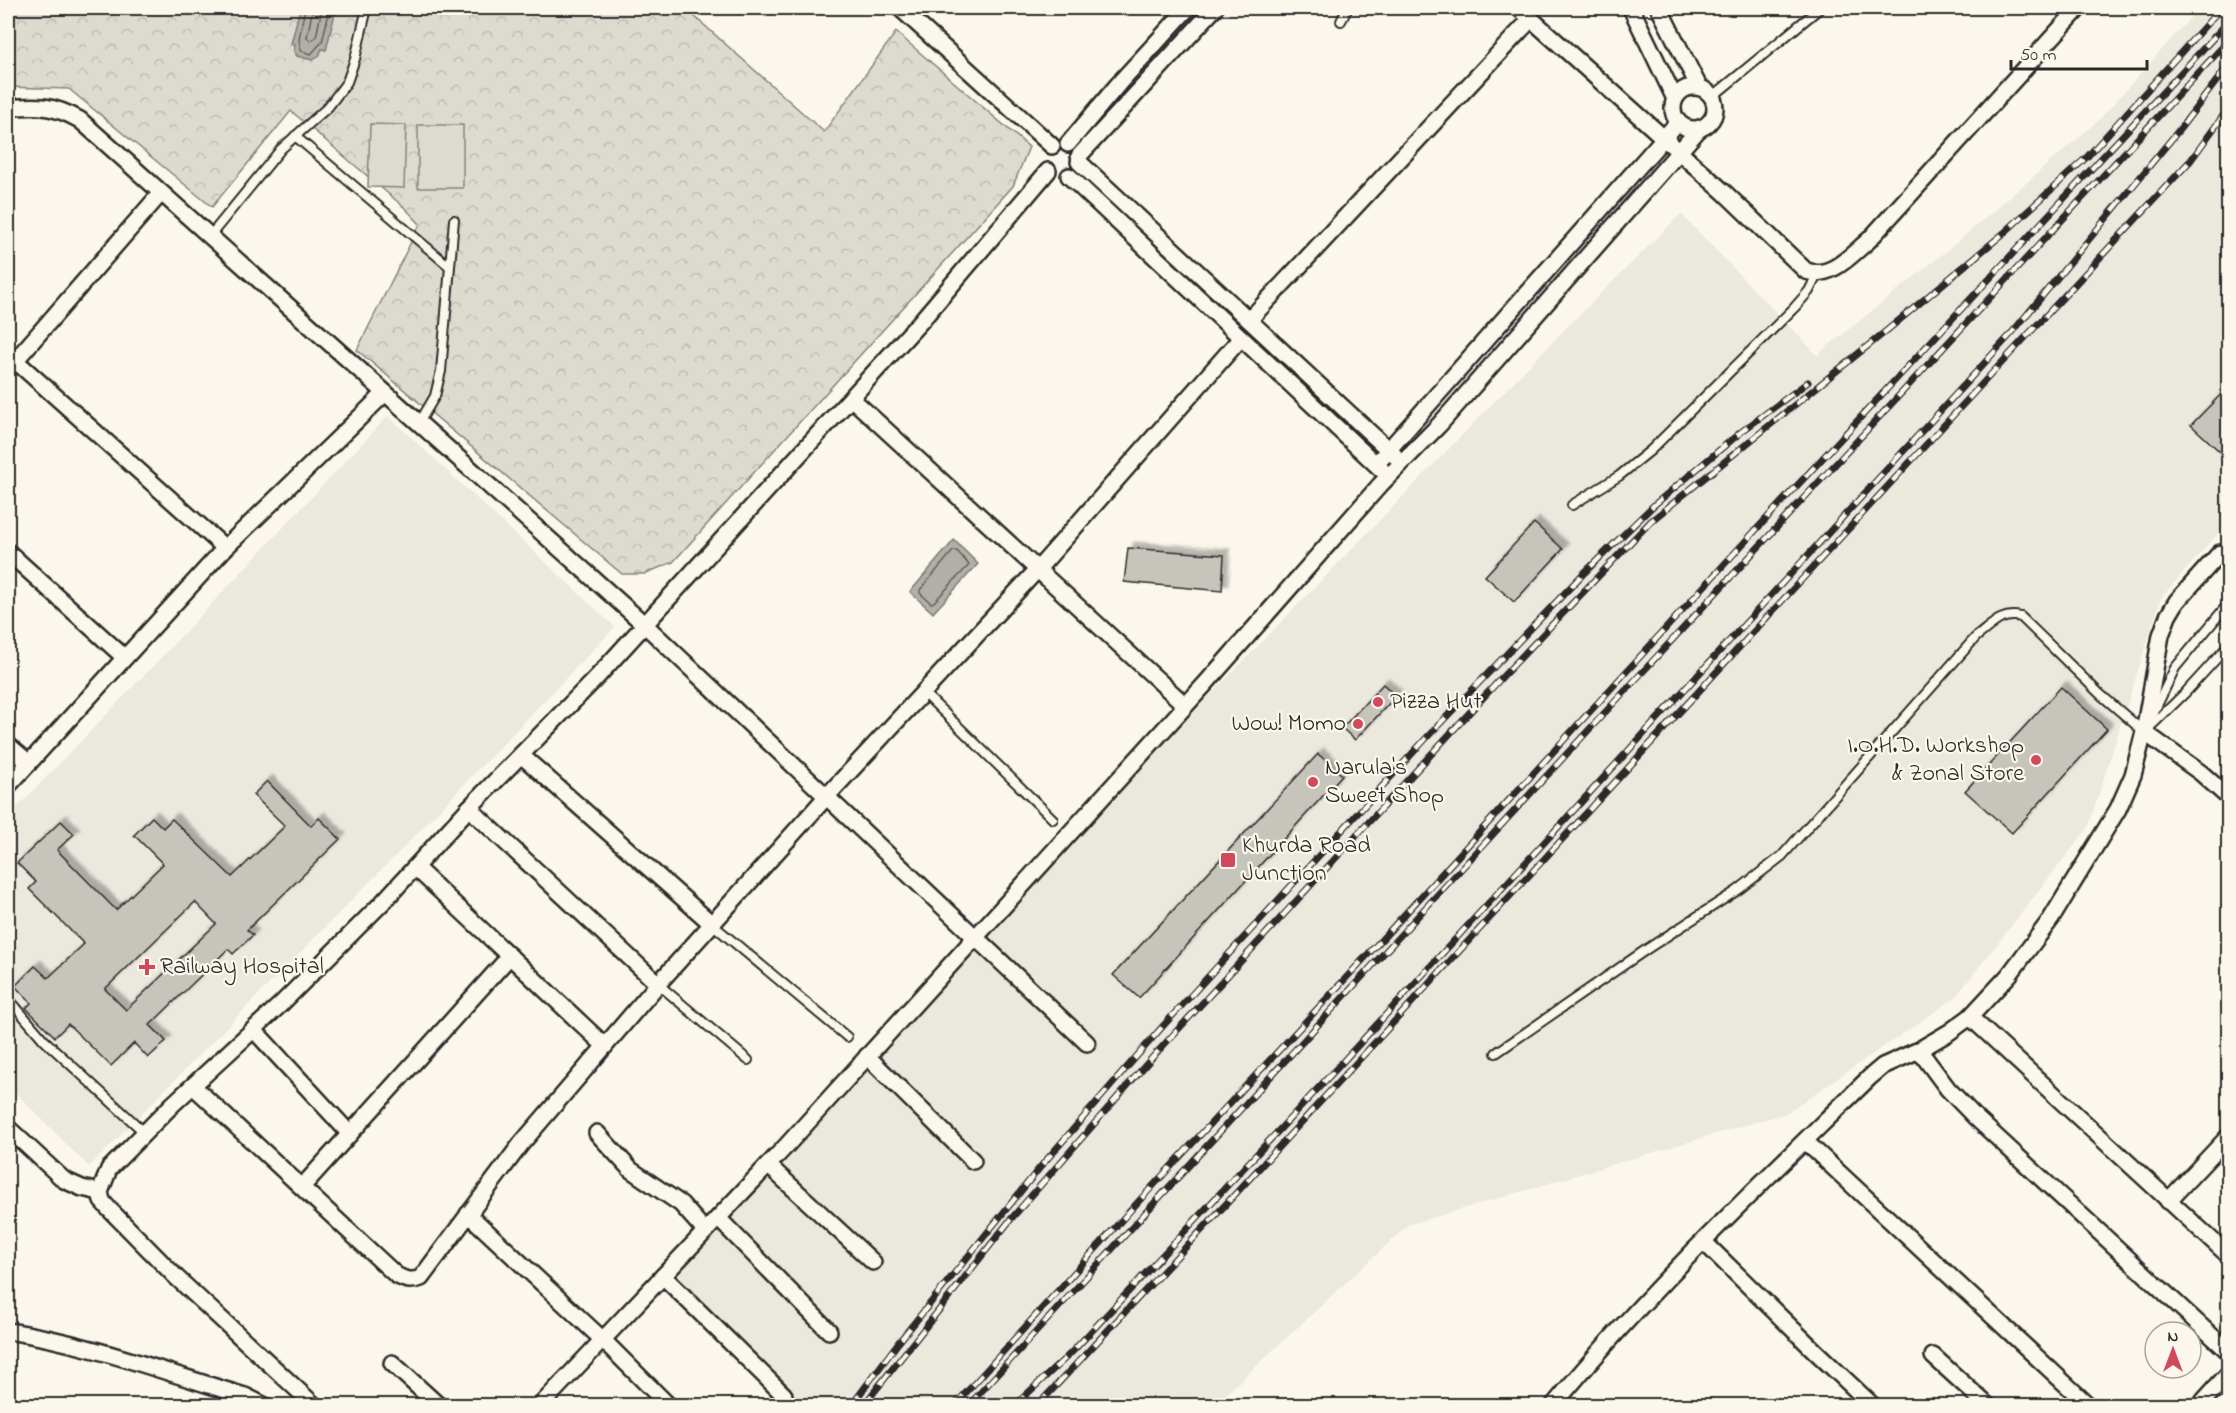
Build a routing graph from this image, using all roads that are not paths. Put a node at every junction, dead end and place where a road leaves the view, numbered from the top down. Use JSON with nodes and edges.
{"nodes":[{"id":1,"x":367,"y":8,"type":"edge"},
{"id":2,"x":900,"y":8,"type":"edge"},
{"id":3,"x":1188,"y":8,"type":"edge"},
{"id":4,"x":1215,"y":8,"type":"edge"},
{"id":5,"x":1348,"y":8,"type":"edge"},
{"id":6,"x":1519,"y":8,"type":"edge"},
{"id":7,"x":1631,"y":8,"type":"edge"},
{"id":8,"x":1659,"y":8,"type":"edge"},
{"id":9,"x":1820,"y":8,"type":"edge"},
{"id":10,"x":2079,"y":8,"type":"edge"},
{"id":11,"x":1531,"y":19,"type":"junction"},
{"id":12,"x":1341,"y":21,"type":"dead end"},
{"id":13,"x":1698,"y":87,"type":"junction"},
{"id":14,"x":1712,"y":98,"type":"junction"},
{"id":15,"x":1675,"y":99,"type":"junction"},
{"id":16,"x":8,"y":108,"type":"edge"},
{"id":17,"x":1678,"y":122,"type":"junction"},
{"id":18,"x":1700,"y":128,"type":"junction"},
{"id":19,"x":295,"y":136,"type":"junction"},
{"id":20,"x":1664,"y":139,"type":"junction"},
{"id":21,"x":1068,"y":144,"type":"junction"},
{"id":22,"x":1052,"y":146,"type":"junction"},
{"id":23,"x":1680,"y":153,"type":"junction"},
{"id":24,"x":1079,"y":159,"type":"junction"},
{"id":25,"x":1048,"y":171,"type":"junction"},
{"id":26,"x":1069,"y":176,"type":"junction"},
{"id":27,"x":161,"y":193,"type":"junction"},
{"id":28,"x":454,"y":220,"type":"dead end"},
{"id":29,"x":210,"y":236,"type":"junction"},
{"id":30,"x":449,"y":266,"type":"junction"},
{"id":31,"x":1817,"y":275,"type":"junction"},
{"id":32,"x":1250,"y":320,"type":"junction"},
{"id":33,"x":1241,"y":338,"type":"junction"},
{"id":34,"x":10,"y":361,"type":"edge"},
{"id":35,"x":385,"y":393,"type":"junction"},
{"id":36,"x":850,"y":398,"type":"junction"},
{"id":37,"x":419,"y":424,"type":"junction"},
{"id":38,"x":1389,"y":450,"type":"junction"},
{"id":39,"x":1402,"y":463,"type":"junction"},
{"id":40,"x":1376,"y":464,"type":"junction"},
{"id":41,"x":1388,"y":476,"type":"junction"},
{"id":42,"x":1572,"y":505,"type":"dead end"},
{"id":43,"x":225,"y":548,"type":"junction"},
{"id":44,"x":8,"y":552,"type":"edge"},
{"id":45,"x":2220,"y":553,"type":"dead end"},
{"id":46,"x":1038,"y":569,"type":"junction"},
{"id":47,"x":2229,"y":604,"type":"edge"},
{"id":48,"x":644,"y":624,"type":"junction"},
{"id":49,"x":2229,"y":646,"type":"edge"},
{"id":50,"x":124,"y":657,"type":"junction"},
{"id":51,"x":924,"y":693,"type":"junction"},
{"id":52,"x":1185,"y":705,"type":"junction"},
{"id":53,"x":2144,"y":732,"type":"junction"},
{"id":54,"x":8,"y":745,"type":"edge"},
{"id":55,"x":521,"y":755,"type":"junction"},
{"id":56,"x":29,"y":764,"type":"junction"},
{"id":57,"x":8,"y":786,"type":"edge"},
{"id":58,"x":827,"y":796,"type":"junction"},
{"id":59,"x":2229,"y":797,"type":"edge"},
{"id":60,"x":469,"y":808,"type":"junction"},
{"id":61,"x":1053,"y":819,"type":"dead end"},
{"id":62,"x":416,"y":868,"type":"junction"},
{"id":63,"x":712,"y":924,"type":"junction"},
{"id":64,"x":974,"y":938,"type":"junction"},
{"id":65,"x":510,"y":956,"type":"junction"},
{"id":66,"x":658,"y":984,"type":"junction"},
{"id":67,"x":8,"y":998,"type":"edge"},
{"id":68,"x":1970,"y":1017,"type":"junction"},
{"id":69,"x":254,"y":1030,"type":"junction"},
{"id":70,"x":847,"y":1037,"type":"dead end"},
{"id":71,"x":1088,"y":1043,"type":"dead end"},
{"id":72,"x":605,"y":1046,"type":"junction"},
{"id":73,"x":1919,"y":1050,"type":"junction"},
{"id":74,"x":1496,"y":1053,"type":"dead end"},
{"id":75,"x":867,"y":1056,"type":"junction"},
{"id":76,"x":748,"y":1060,"type":"dead end"},
{"id":77,"x":193,"y":1086,"type":"junction"},
{"id":78,"x":8,"y":1128,"type":"edge"},
{"id":79,"x":145,"y":1133,"type":"junction"},
{"id":80,"x":597,"y":1133,"type":"dead end"},
{"id":81,"x":350,"y":1134,"type":"junction"},
{"id":82,"x":2229,"y":1137,"type":"edge"},
{"id":83,"x":1805,"y":1141,"type":"junction"},
{"id":84,"x":973,"y":1161,"type":"dead end"},
{"id":85,"x":768,"y":1165,"type":"junction"},
{"id":86,"x":302,"y":1187,"type":"junction"},
{"id":87,"x":100,"y":1192,"type":"junction"},
{"id":88,"x":2168,"y":1201,"type":"junction"},
{"id":89,"x":468,"y":1214,"type":"junction"},
{"id":90,"x":718,"y":1218,"type":"junction"},
{"id":91,"x":705,"y":1231,"type":"junction"},
{"id":92,"x":1704,"y":1242,"type":"junction"},
{"id":93,"x":2229,"y":1255,"type":"edge"},
{"id":94,"x":873,"y":1262,"type":"dead end"},
{"id":95,"x":663,"y":1276,"type":"junction"},
{"id":96,"x":8,"y":1331,"type":"edge"},
{"id":97,"x":829,"y":1331,"type":"dead end"},
{"id":98,"x":603,"y":1340,"type":"junction"},
{"id":99,"x":2229,"y":1351,"type":"edge"},
{"id":100,"x":1933,"y":1356,"type":"dead end"},
{"id":101,"x":392,"y":1363,"type":"dead end"},
{"id":102,"x":2229,"y":1374,"type":"edge"},
{"id":103,"x":784,"y":1395,"type":"dead end"},
{"id":104,"x":265,"y":1406,"type":"edge"},
{"id":105,"x":315,"y":1406,"type":"edge"},
{"id":106,"x":439,"y":1406,"type":"edge"},
{"id":107,"x":540,"y":1406,"type":"edge"},
{"id":108,"x":669,"y":1406,"type":"edge"},
{"id":109,"x":1553,"y":1406,"type":"edge"},
{"id":110,"x":1874,"y":1406,"type":"edge"},
{"id":111,"x":1988,"y":1406,"type":"edge"},
{"id":112,"x":2089,"y":1406,"type":"edge"},
{"id":113,"x":2199,"y":1406,"type":"edge"}],
"edges":[{"from":1,"to":19,"type":"lane"},
{"from":2,"to":22,"type":"street"},
{"from":3,"to":21,"type":"street"},
{"from":4,"to":24,"type":"street"},
{"from":5,"to":12,"type":"lane"},
{"from":6,"to":11,"type":"street"},
{"from":7,"to":15,"type":"street"},
{"from":8,"to":13,"type":"street"},
{"from":9,"to":14,"type":"lane"},
{"from":10,"to":31,"type":"street"},
{"from":11,"to":20,"type":"street"},
{"from":11,"to":32,"type":"street"},
{"from":13,"to":14,"type":"street"},
{"from":13,"to":15,"type":"street"},
{"from":14,"to":18,"type":"street"},
{"from":15,"to":17,"type":"street"},
{"from":16,"to":27,"type":"street"},
{"from":17,"to":18,"type":"street"},
{"from":17,"to":20,"type":"street"},
{"from":18,"to":23,"type":"street"},
{"from":19,"to":29,"type":"lane"},
{"from":19,"to":30,"type":"lane"},
{"from":20,"to":23,"type":"street"},
{"from":20,"to":38,"type":"street"},
{"from":21,"to":22,"type":"street"},
{"from":21,"to":24,"type":"street"},
{"from":22,"to":25,"type":"street"},
{"from":23,"to":31,"type":"street"},
{"from":23,"to":39,"type":"street"},
{"from":24,"to":26,"type":"street"},
{"from":24,"to":32,"type":"street"},
{"from":25,"to":26,"type":"street"},
{"from":25,"to":36,"type":"street"},
{"from":26,"to":33,"type":"street"},
{"from":27,"to":29,"type":"street"},
{"from":27,"to":34,"type":"street"},
{"from":28,"to":30,"type":"lane"},
{"from":29,"to":35,"type":"street"},
{"from":30,"to":37,"type":"lane"},
{"from":31,"to":42,"type":"lane"},
{"from":32,"to":38,"type":"street"},
{"from":33,"to":40,"type":"street"},
{"from":33,"to":46,"type":"street"},
{"from":34,"to":43,"type":"street"},
{"from":35,"to":37,"type":"street"},
{"from":35,"to":43,"type":"street"},
{"from":36,"to":46,"type":"street"},
{"from":36,"to":48,"type":"street"},
{"from":37,"to":48,"type":"street"},
{"from":38,"to":39,"type":"street"},
{"from":38,"to":40,"type":"street"},
{"from":39,"to":41,"type":"street"},
{"from":40,"to":41,"type":"street"},
{"from":41,"to":52,"type":"street"},
{"from":43,"to":50,"type":"street"},
{"from":44,"to":50,"type":"street"},
{"from":45,"to":53,"type":"street"},
{"from":46,"to":51,"type":"street"},
{"from":46,"to":52,"type":"street"},
{"from":47,"to":53,"type":"lane"},
{"from":48,"to":55,"type":"street"},
{"from":48,"to":58,"type":"street"},
{"from":49,"to":53,"type":"lane"},
{"from":50,"to":56,"type":"street"},
{"from":51,"to":58,"type":"street"},
{"from":51,"to":61,"type":"lane"},
{"from":52,"to":64,"type":"street"},
{"from":53,"to":59,"type":"street"},
{"from":53,"to":68,"type":"street"},
{"from":53,"to":74,"type":"lane"},
{"from":54,"to":56,"type":"street"},
{"from":55,"to":60,"type":"street"},
{"from":55,"to":63,"type":"street"},
{"from":56,"to":57,"type":"street"},
{"from":58,"to":63,"type":"street"},
{"from":58,"to":64,"type":"street"},
{"from":60,"to":62,"type":"street"},
{"from":60,"to":66,"type":"street"},
{"from":62,"to":65,"type":"street"},
{"from":62,"to":69,"type":"street"},
{"from":63,"to":66,"type":"street"},
{"from":63,"to":70,"type":"lane"},
{"from":64,"to":71,"type":"street"},
{"from":64,"to":75,"type":"street"},
{"from":65,"to":72,"type":"street"},
{"from":65,"to":81,"type":"street"},
{"from":66,"to":72,"type":"street"},
{"from":66,"to":76,"type":"lane"},
{"from":67,"to":79,"type":"lane"},
{"from":68,"to":73,"type":"street"},
{"from":68,"to":88,"type":"street"},
{"from":69,"to":77,"type":"street"},
{"from":69,"to":81,"type":"street"},
{"from":72,"to":89,"type":"street"},
{"from":73,"to":83,"type":"street"},
{"from":73,"to":99,"type":"street"},
{"from":75,"to":84,"type":"street"},
{"from":75,"to":85,"type":"street"},
{"from":77,"to":79,"type":"street"},
{"from":77,"to":86,"type":"street"},
{"from":78,"to":87,"type":"street"},
{"from":79,"to":87,"type":"street"},
{"from":80,"to":91,"type":"street"},
{"from":81,"to":86,"type":"street"},
{"from":82,"to":88,"type":"street"},
{"from":83,"to":92,"type":"street"},
{"from":83,"to":112,"type":"street"},
{"from":85,"to":90,"type":"street"},
{"from":85,"to":94,"type":"street"},
{"from":86,"to":89,"type":"street"},
{"from":87,"to":105,"type":"street"},
{"from":88,"to":93,"type":"street"},
{"from":89,"to":98,"type":"street"},
{"from":90,"to":91,"type":"street"},
{"from":90,"to":97,"type":"street"},
{"from":91,"to":95,"type":"street"},
{"from":92,"to":109,"type":"street"},
{"from":92,"to":110,"type":"street"},
{"from":95,"to":98,"type":"street"},
{"from":95,"to":103,"type":"street"},
{"from":96,"to":104,"type":"street"},
{"from":98,"to":107,"type":"street"},
{"from":98,"to":108,"type":"street"},
{"from":100,"to":111,"type":"street"},
{"from":101,"to":106,"type":"street"},
{"from":102,"to":113,"type":"street"}]}
